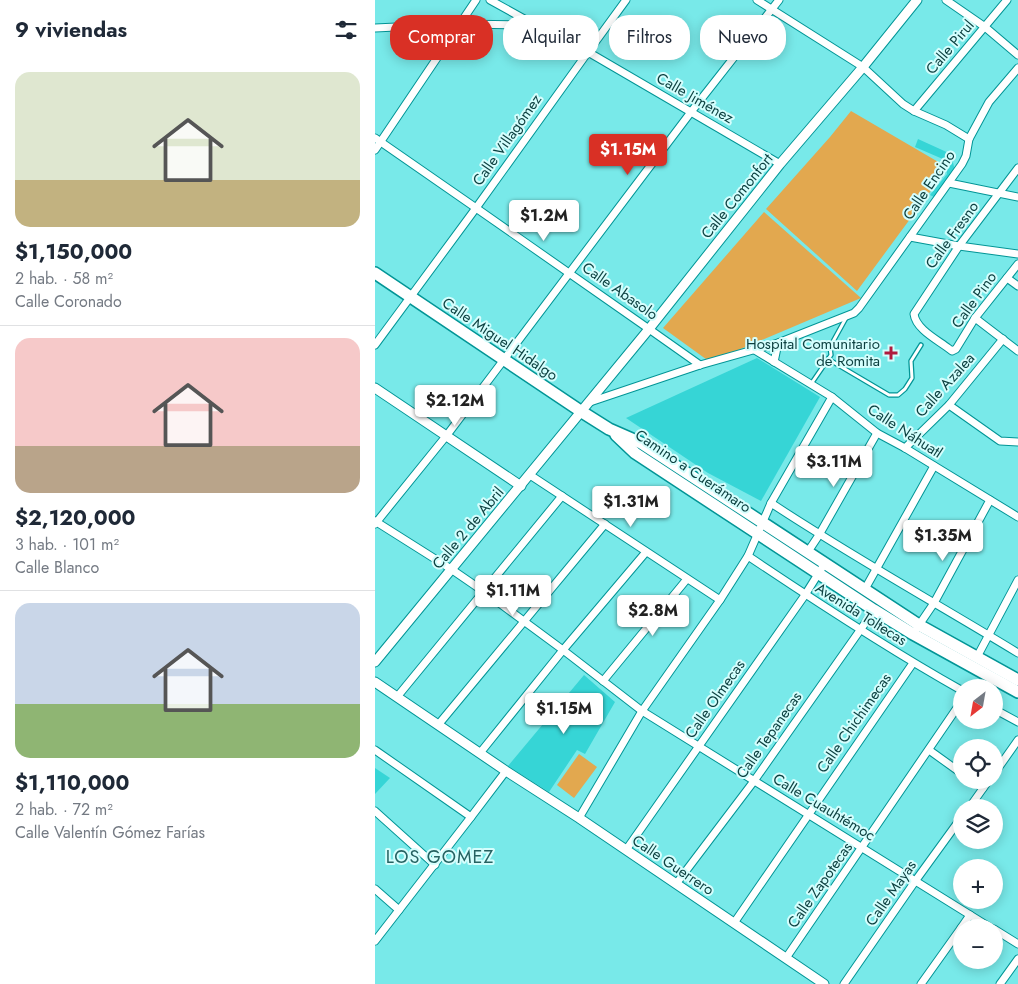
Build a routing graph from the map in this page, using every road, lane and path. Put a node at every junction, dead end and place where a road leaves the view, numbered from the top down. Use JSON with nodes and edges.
{"nodes":[{"id":1,"x":476,"y":0,"type":"edge"},
{"id":2,"x":490,"y":0,"type":"edge"},
{"id":3,"x":626,"y":0,"type":"edge"},
{"id":4,"x":757,"y":0,"type":"edge"},
{"id":5,"x":779,"y":0,"type":"edge"},
{"id":6,"x":917,"y":0,"type":"edge"},
{"id":7,"x":946,"y":0,"type":"edge"},
{"id":8,"x":1007,"y":0,"type":"edge"},
{"id":9,"x":772,"y":9,"type":"junction"},
{"id":10,"x":466,"y":15,"type":"edge"},
{"id":11,"x":517,"y":15,"type":"edge"},
{"id":12,"x":390,"y":27,"type":"edge"},
{"id":13,"x":985,"y":27,"type":"junction"},
{"id":14,"x":375,"y":28,"type":"edge"},
{"id":15,"x":599,"y":37,"type":"edge"},
{"id":16,"x":1018,"y":55,"type":"edge"},
{"id":17,"x":599,"y":58,"type":"edge"},
{"id":18,"x":435,"y":60,"type":"edge"},
{"id":19,"x":582,"y":60,"type":"edge"},
{"id":20,"x":863,"y":67,"type":"junction"},
{"id":21,"x":1018,"y":68,"type":"edge"},
{"id":22,"x":914,"y":111,"type":"junction"},
{"id":23,"x":691,"y":112,"type":"junction"},
{"id":24,"x":969,"y":139,"type":"junction"},
{"id":25,"x":378,"y":140,"type":"edge"},
{"id":26,"x":375,"y":150,"type":"edge"},
{"id":27,"x":780,"y":164,"type":"junction"},
{"id":28,"x":1018,"y":168,"type":"edge"},
{"id":29,"x":949,"y":183,"type":"junction"},
{"id":30,"x":999,"y":194,"type":"junction"},
{"id":31,"x":1018,"y":197,"type":"edge"},
{"id":32,"x":476,"y":208,"type":"junction"},
{"id":33,"x":910,"y":237,"type":"junction"},
{"id":34,"x":959,"y":246,"type":"junction"},
{"id":35,"x":1018,"y":254,"type":"edge"},
{"id":36,"x":1018,"y":264,"type":"edge"},
{"id":37,"x":375,"y":273,"type":"edge"},
{"id":38,"x":569,"y":273,"type":"junction"},
{"id":39,"x":1007,"y":278,"type":"junction"},
{"id":40,"x":1018,"y":286,"type":"edge"},
{"id":41,"x":411,"y":297,"type":"junction"},
{"id":42,"x":851,"y":314,"type":"junction"},
{"id":43,"x":975,"y":318,"type":"junction"},
{"id":44,"x":649,"y":329,"type":"junction"},
{"id":45,"x":1003,"y":338,"type":"junction"},
{"id":46,"x":778,"y":343,"type":"junction"},
{"id":47,"x":375,"y":345,"type":"edge"},
{"id":48,"x":921,"y":345,"type":"dead end"},
{"id":49,"x":753,"y":350,"type":"junction"},
{"id":50,"x":952,"y":351,"type":"joint"},
{"id":51,"x":1018,"y":351,"type":"edge"},
{"id":52,"x":504,"y":359,"type":"junction"},
{"id":53,"x":828,"y":359,"type":"junction"},
{"id":54,"x":774,"y":362,"type":"junction"},
{"id":55,"x":700,"y":365,"type":"junction"},
{"id":56,"x":811,"y":384,"type":"junction"},
{"id":57,"x":375,"y":388,"type":"edge"},
{"id":58,"x":832,"y":397,"type":"junction"},
{"id":59,"x":590,"y":402,"type":"junction"},
{"id":60,"x":949,"y":405,"type":"junction"},
{"id":61,"x":582,"y":412,"type":"junction"},
{"id":62,"x":609,"y":429,"type":"joint"},
{"id":63,"x":877,"y":433,"type":"junction"},
{"id":64,"x":447,"y":435,"type":"junction"},
{"id":65,"x":1018,"y":442,"type":"edge"},
{"id":66,"x":905,"y":448,"type":"junction"},
{"id":67,"x":934,"y":466,"type":"junction"},
{"id":68,"x":530,"y":475,"type":"junction"},
{"id":69,"x":521,"y":486,"type":"junction"},
{"id":70,"x":562,"y":496,"type":"junction"},
{"id":71,"x":990,"y":500,"type":"junction"},
{"id":72,"x":771,"y":503,"type":"junction"},
{"id":73,"x":1018,"y":517,"type":"edge"},
{"id":74,"x":375,"y":522,"type":"edge"},
{"id":75,"x":605,"y":524,"type":"junction"},
{"id":76,"x":760,"y":528,"type":"junction"},
{"id":77,"x":819,"y":535,"type":"junction"},
{"id":78,"x":647,"y":552,"type":"junction"},
{"id":79,"x":807,"y":553,"type":"junction"},
{"id":80,"x":748,"y":556,"type":"junction"},
{"id":81,"x":825,"y":563,"type":"junction"},
{"id":82,"x":877,"y":568,"type":"junction"},
{"id":83,"x":451,"y":569,"type":"junction"},
{"id":84,"x":818,"y":573,"type":"junction"},
{"id":85,"x":687,"y":579,"type":"junction"},
{"id":86,"x":1018,"y":580,"type":"edge"},
{"id":87,"x":865,"y":589,"type":"junction"},
{"id":88,"x":483,"y":591,"type":"junction"},
{"id":89,"x":805,"y":595,"type":"junction"},
{"id":90,"x":720,"y":600,"type":"junction"},
{"id":91,"x":882,"y":600,"type":"junction"},
{"id":92,"x":934,"y":603,"type":"junction"},
{"id":93,"x":874,"y":610,"type":"junction"},
{"id":94,"x":524,"y":621,"type":"junction"},
{"id":95,"x":860,"y":630,"type":"junction"},
{"id":96,"x":916,"y":630,"type":"junction"},
{"id":97,"x":989,"y":635,"type":"junction"},
{"id":98,"x":563,"y":650,"type":"junction"},
{"id":99,"x":1018,"y":653,"type":"edge"},
{"id":100,"x":977,"y":657,"type":"junction"},
{"id":101,"x":375,"y":662,"type":"edge"},
{"id":102,"x":913,"y":663,"type":"junction"},
{"id":103,"x":1018,"y":680,"type":"edge"},
{"id":104,"x":603,"y":681,"type":"junction"},
{"id":105,"x":953,"y":686,"type":"edge"},
{"id":106,"x":377,"y":687,"type":"edge"},
{"id":107,"x":1018,"y":692,"type":"edge"},
{"id":108,"x":397,"y":697,"type":"junction"},
{"id":109,"x":641,"y":711,"type":"junction"},
{"id":110,"x":953,"y":714,"type":"edge"},
{"id":111,"x":1003,"y":714,"type":"edge"},
{"id":112,"x":1018,"y":722,"type":"edge"},
{"id":113,"x":438,"y":725,"type":"junction"},
{"id":114,"x":1018,"y":740,"type":"edge"},
{"id":115,"x":698,"y":747,"type":"junction"},
{"id":116,"x":375,"y":750,"type":"edge"},
{"id":117,"x":929,"y":750,"type":"junction"},
{"id":118,"x":480,"y":753,"type":"junction"},
{"id":119,"x":1003,"y":761,"type":"edge"},
{"id":120,"x":953,"y":767,"type":"edge"},
{"id":121,"x":506,"y":771,"type":"junction"},
{"id":122,"x":754,"y":781,"type":"junction"},
{"id":123,"x":375,"y":812,"type":"edge"},
{"id":124,"x":808,"y":814,"type":"junction"},
{"id":125,"x":471,"y":817,"type":"junction"},
{"id":126,"x":579,"y":818,"type":"junction"},
{"id":127,"x":953,"y":829,"type":"edge"},
{"id":128,"x":863,"y":847,"type":"junction"},
{"id":129,"x":626,"y":850,"type":"junction"},
{"id":130,"x":435,"y":865,"type":"junction"},
{"id":131,"x":916,"y":880,"type":"junction"},
{"id":132,"x":676,"y":884,"type":"junction"},
{"id":133,"x":375,"y":889,"type":"edge"},
{"id":134,"x":399,"y":910,"type":"junction"},
{"id":135,"x":971,"y":915,"type":"junction"},
{"id":136,"x":968,"y":919,"type":"edge"},
{"id":137,"x":978,"y":919,"type":"edge"},
{"id":138,"x":734,"y":923,"type":"junction"},
{"id":139,"x":1003,"y":934,"type":"edge"},
{"id":140,"x":953,"y":939,"type":"edge"},
{"id":141,"x":375,"y":941,"type":"edge"},
{"id":142,"x":1018,"y":944,"type":"edge"},
{"id":143,"x":786,"y":958,"type":"junction"},
{"id":144,"x":1018,"y":959,"type":"edge"},
{"id":145,"x":824,"y":984,"type":"edge"},
{"id":146,"x":844,"y":984,"type":"edge"},
{"id":147,"x":921,"y":984,"type":"edge"},
{"id":148,"x":1000,"y":984,"type":"edge"}],
"edges":[{"from":1,"to":10,"type":"street"},
{"from":2,"to":11,"type":"street","name":"Calle Jiménez"},
{"from":3,"to":15,"type":"street","name":"Calle Villagómez"},
{"from":4,"to":9,"type":"street"},
{"from":5,"to":9,"type":"street"},
{"from":6,"to":20,"type":"street","name":"Calle Comonfort"},
{"from":7,"to":13,"type":"street"},
{"from":8,"to":13,"type":"street","name":"Calle Pirul"},
{"from":9,"to":20,"type":"street"},
{"from":9,"to":23,"type":"street"},
{"from":12,"to":14,"type":"street"},
{"from":13,"to":16,"type":"street"},
{"from":13,"to":22,"type":"street","name":"Calle Pirul"},
{"from":17,"to":23,"type":"street","name":"Calle Jiménez"},
{"from":18,"to":25,"type":"street"},
{"from":19,"to":32,"type":"street","name":"Calle Villagómez"},
{"from":20,"to":22,"type":"street"},
{"from":20,"to":27,"type":"street","name":"Calle Comonfort"},
{"from":21,"to":24,"type":"street","name":"Calle Encino"},
{"from":22,"to":24,"type":"street"},
{"from":23,"to":27,"type":"street","name":"Calle Jiménez"},
{"from":23,"to":38,"type":"street"},
{"from":24,"to":29,"type":"street","name":"Calle Encino"},
{"from":25,"to":26,"type":"street"},
{"from":25,"to":32,"type":"street","name":"Calle Abasolo"},
{"from":27,"to":44,"type":"street","name":"Calle Comonfort"},
{"from":28,"to":30,"type":"street","name":"Calle Fresno"},
{"from":29,"to":30,"type":"street"},
{"from":29,"to":33,"type":"street","name":"Calle Encino"},
{"from":30,"to":31,"type":"street"},
{"from":30,"to":34,"type":"street","name":"Calle Fresno"},
{"from":32,"to":38,"type":"street","name":"Calle Abasolo"},
{"from":32,"to":41,"type":"street","name":"Calle Villagómez"},
{"from":33,"to":34,"type":"street"},
{"from":33,"to":42,"type":"street","name":"Calle Encino"},
{"from":34,"to":35,"type":"street"},
{"from":34,"to":50,"type":"street","name":"Calle Fresno"},
{"from":36,"to":39,"type":"street","name":"Calle Pino"},
{"from":37,"to":41,"type":"main road","name":"Calle Miguel Hidalgo"},
{"from":38,"to":44,"type":"street","name":"Calle Abasolo"},
{"from":38,"to":52,"type":"street"},
{"from":39,"to":40,"type":"street"},
{"from":39,"to":43,"type":"street","name":"Calle Pino"},
{"from":41,"to":47,"type":"street","name":"Calle Villagómez"},
{"from":41,"to":52,"type":"main road","name":"Calle Miguel Hidalgo"},
{"from":42,"to":46,"type":"street"},
{"from":42,"to":53,"type":"lane","name":"Calle Encino"},
{"from":43,"to":45,"type":"street"},
{"from":43,"to":50,"type":"street","name":"Calle Pino"},
{"from":44,"to":55,"type":"street","name":"Calle Abasolo"},
{"from":44,"to":59,"type":"street","name":"Calle Comonfort"},
{"from":45,"to":51,"type":"street"},
{"from":45,"to":60,"type":"street","name":"Calle Azalea"},
{"from":46,"to":49,"type":"street"},
{"from":46,"to":54,"type":"street"},
{"from":48,"to":53,"type":"lane"},
{"from":49,"to":54,"type":"street","name":"Calle Náhuatl"},
{"from":49,"to":55,"type":"street"},
{"from":52,"to":61,"type":"main road","name":"Calle Miguel Hidalgo"},
{"from":52,"to":64,"type":"street"},
{"from":53,"to":56,"type":"lane","name":"Calle Encino"},
{"from":54,"to":56,"type":"street","name":"Calle Náhuatl"},
{"from":55,"to":59,"type":"street"},
{"from":56,"to":58,"type":"street","name":"Calle Náhuatl"},
{"from":57,"to":64,"type":"street"},
{"from":58,"to":63,"type":"street","name":"Calle Náhuatl"},
{"from":58,"to":72,"type":"street"},
{"from":59,"to":61,"type":"street","name":"Calle Comonfort"},
{"from":60,"to":65,"type":"street"},
{"from":60,"to":66,"type":"street","name":"Calle Azalea"},
{"from":61,"to":62,"type":"main road","name":"Calle Miguel Hidalgo"},
{"from":61,"to":68,"type":"street","name":"Calle 2 de Abril"},
{"from":62,"to":76,"type":"main road","name":"Camino a Cuerámaro"},
{"from":63,"to":66,"type":"street","name":"Calle Náhuatl"},
{"from":63,"to":77,"type":"street"},
{"from":64,"to":69,"type":"street"},
{"from":64,"to":74,"type":"street"},
{"from":66,"to":67,"type":"street","name":"Calle Náhuatl"},
{"from":67,"to":71,"type":"street","name":"Calle Náhuatl"},
{"from":67,"to":82,"type":"street"},
{"from":68,"to":69,"type":"street","name":"Calle 2 de Abril"},
{"from":68,"to":70,"type":"street"},
{"from":69,"to":83,"type":"street","name":"Calle 2 de Abril"},
{"from":70,"to":75,"type":"street"},
{"from":70,"to":88,"type":"street"},
{"from":71,"to":73,"type":"street","name":"Calle Náhuatl"},
{"from":71,"to":92,"type":"street"},
{"from":72,"to":76,"type":"street"},
{"from":72,"to":77,"type":"street"},
{"from":74,"to":83,"type":"street","name":"Calle Cuauhtémoc"},
{"from":75,"to":78,"type":"street"},
{"from":75,"to":94,"type":"street"},
{"from":76,"to":79,"type":"main road","name":"Camino a Cuerámaro"},
{"from":76,"to":80,"type":"street"},
{"from":76,"to":84,"type":"main road","name":"Camino a Cuerámaro"},
{"from":77,"to":79,"type":"street"},
{"from":77,"to":82,"type":"street"},
{"from":78,"to":85,"type":"street"},
{"from":78,"to":98,"type":"street"},
{"from":79,"to":81,"type":"main road","name":"Camino a Cuerámaro"},
{"from":80,"to":89,"type":"street","name":"Avenida Toltecas"},
{"from":80,"to":90,"type":"street"},
{"from":81,"to":84,"type":"street","name":"Calle Olmecas"},
{"from":81,"to":87,"type":"main road","name":"Camino a Cuerámaro"},
{"from":82,"to":87,"type":"street"},
{"from":82,"to":92,"type":"street"},
{"from":83,"to":88,"type":"street","name":"Calle Cuauhtémoc"},
{"from":83,"to":101,"type":"street","name":"Calle 2 de Abril"},
{"from":84,"to":89,"type":"street","name":"Calle Olmecas"},
{"from":84,"to":93,"type":"main road","name":"Camino a Cuerámaro"},
{"from":85,"to":90,"type":"street"},
{"from":85,"to":104,"type":"street"},
{"from":86,"to":97,"type":"street"},
{"from":87,"to":91,"type":"main road","name":"Camino a Cuerámaro"},
{"from":88,"to":94,"type":"street","name":"Calle Cuauhtémoc"},
{"from":88,"to":108,"type":"street"},
{"from":89,"to":95,"type":"street","name":"Avenida Toltecas"},
{"from":89,"to":115,"type":"street","name":"Calle Olmecas"},
{"from":90,"to":109,"type":"street"},
{"from":91,"to":93,"type":"street","name":"Calle Tepanecas"},
{"from":91,"to":96,"type":"main road","name":"Camino a Cuerámaro"},
{"from":92,"to":96,"type":"street"},
{"from":92,"to":97,"type":"street"},
{"from":93,"to":95,"type":"street","name":"Calle Tepanecas"},
{"from":93,"to":96,"type":"main road","name":"Camino a Cuerámaro"},
{"from":94,"to":98,"type":"street","name":"Calle Cuauhtémoc"},
{"from":94,"to":113,"type":"street"},
{"from":95,"to":102,"type":"street","name":"Avenida Toltecas"},
{"from":95,"to":122,"type":"street","name":"Calle Tepanecas"},
{"from":96,"to":100,"type":"main road","name":"Camino a Cuerámaro"},
{"from":96,"to":107,"type":"main road","name":"Camino a Cuerámaro"},
{"from":97,"to":99,"type":"street"},
{"from":97,"to":100,"type":"street"},
{"from":98,"to":104,"type":"street","name":"Calle Cuauhtémoc"},
{"from":98,"to":118,"type":"street"},
{"from":100,"to":103,"type":"main road","name":"Camino a Cuerámaro"},
{"from":102,"to":105,"type":"street","name":"Avenida Toltecas"},
{"from":102,"to":124,"type":"street","name":"Calle Chichimecas"},
{"from":104,"to":109,"type":"street","name":"Calle Cuauhtémoc"},
{"from":106,"to":108,"type":"street","name":"Calle Guerrero"},
{"from":108,"to":113,"type":"street","name":"Calle Guerrero"},
{"from":109,"to":115,"type":"street","name":"Calle Cuauhtémoc"},
{"from":109,"to":126,"type":"street"},
{"from":110,"to":117,"type":"street","name":"Calle Zapotecas"},
{"from":111,"to":112,"type":"street"},
{"from":113,"to":118,"type":"street","name":"Calle Guerrero"},
{"from":114,"to":119,"type":"street"},
{"from":115,"to":122,"type":"street","name":"Calle Cuauhtémoc"},
{"from":115,"to":129,"type":"street","name":"Calle Olmecas"},
{"from":116,"to":125,"type":"street"},
{"from":117,"to":120,"type":"street"},
{"from":117,"to":128,"type":"street","name":"Calle Zapotecas"},
{"from":118,"to":121,"type":"street","name":"Calle Guerrero"},
{"from":121,"to":125,"type":"street"},
{"from":121,"to":126,"type":"street","name":"Calle Guerrero"},
{"from":122,"to":124,"type":"street","name":"Calle Cuauhtémoc"},
{"from":122,"to":132,"type":"street","name":"Calle Tepanecas"},
{"from":123,"to":130,"type":"street"},
{"from":124,"to":128,"type":"street","name":"Calle Cuauhtémoc"},
{"from":124,"to":138,"type":"street","name":"Calle Chichimecas"},
{"from":125,"to":130,"type":"street"},
{"from":126,"to":129,"type":"street","name":"Calle Guerrero"},
{"from":127,"to":131,"type":"street","name":"Calle Mayas"},
{"from":128,"to":131,"type":"street","name":"Calle Cuauhtémoc"},
{"from":128,"to":143,"type":"street","name":"Calle Zapotecas"},
{"from":129,"to":132,"type":"street","name":"Calle Guerrero"},
{"from":130,"to":134,"type":"street"},
{"from":131,"to":135,"type":"street","name":"Calle Cuauhtémoc"},
{"from":131,"to":146,"type":"street","name":"Calle Mayas"},
{"from":132,"to":138,"type":"street","name":"Calle Guerrero"},
{"from":133,"to":134,"type":"street"},
{"from":134,"to":141,"type":"street"},
{"from":135,"to":136,"type":"street"},
{"from":135,"to":137,"type":"street","name":"Calle Cuauhtémoc"},
{"from":138,"to":143,"type":"street","name":"Calle Guerrero"},
{"from":139,"to":142,"type":"street","name":"Calle Cuauhtémoc"},
{"from":140,"to":147,"type":"street"},
{"from":143,"to":145,"type":"street","name":"Calle Guerrero"},
{"from":144,"to":148,"type":"street"}]}
